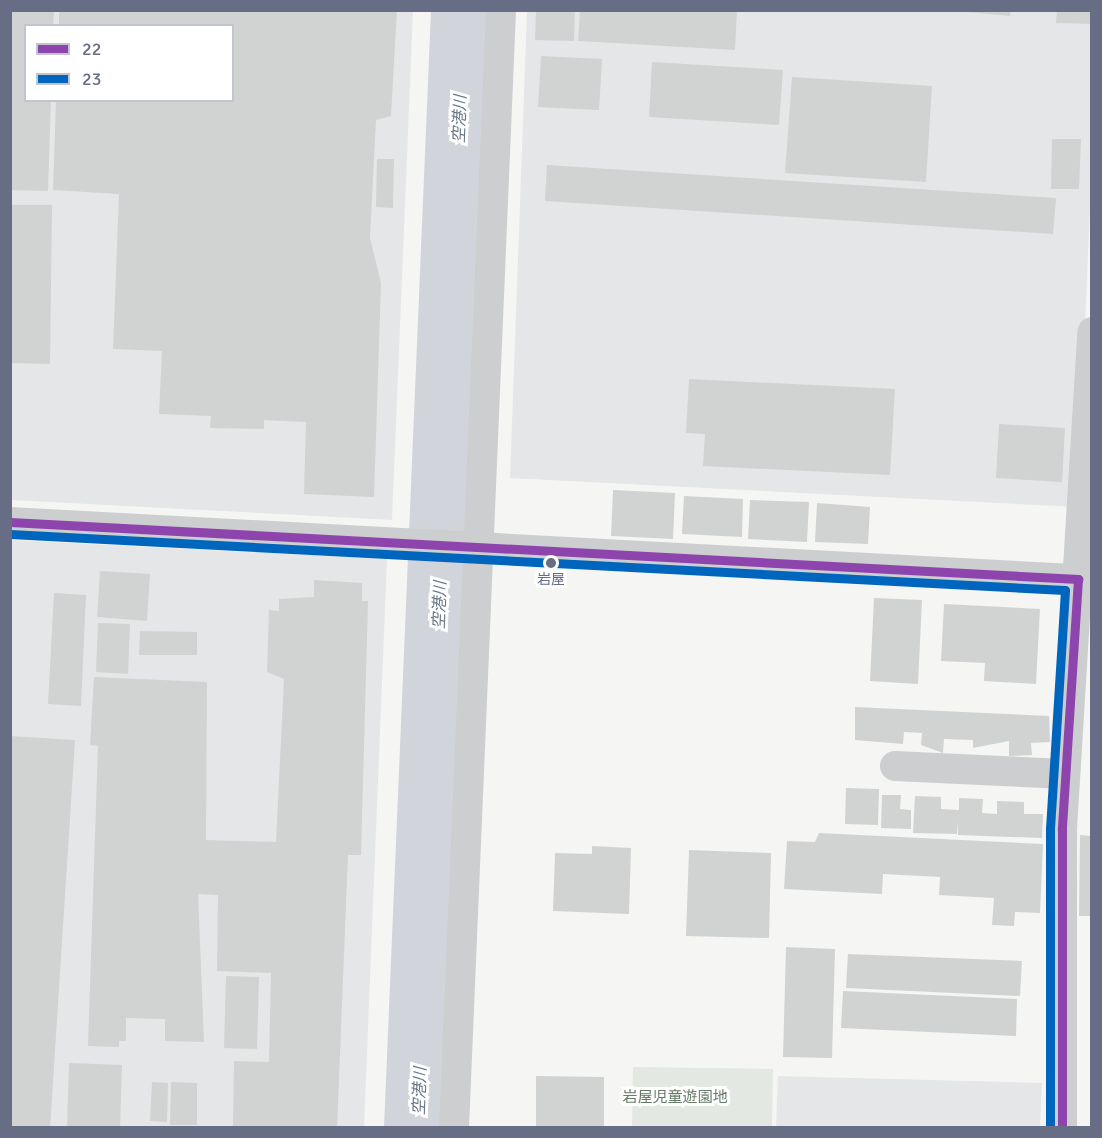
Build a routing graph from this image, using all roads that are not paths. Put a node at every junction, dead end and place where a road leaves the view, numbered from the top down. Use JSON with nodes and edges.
{"nodes":[{"id":1,"x":501,"y":10,"type":"edge"},
{"id":2,"x":1092,"y":332,"type":"edge"},
{"id":3,"x":10,"y":522,"type":"edge"},
{"id":4,"x":470,"y":547,"type":"junction"},
{"id":5,"x":1085,"y":580,"type":"edge"},
{"id":6,"x":895,"y":766,"type":"dead end"},
{"id":7,"x":1065,"y":774,"type":"junction"},
{"id":8,"x":454,"y":1128,"type":"edge"},
{"id":9,"x":1062,"y":1128,"type":"edge"}],
"edges":[{"from":1,"to":4,"type":"street"},
{"from":2,"to":5,"type":"street"},
{"from":3,"to":4,"type":"street"},
{"from":4,"to":5,"type":"street"},
{"from":4,"to":8,"type":"street"},
{"from":5,"to":7,"type":"street"},
{"from":6,"to":7,"type":"street"},
{"from":7,"to":9,"type":"street"}]}
